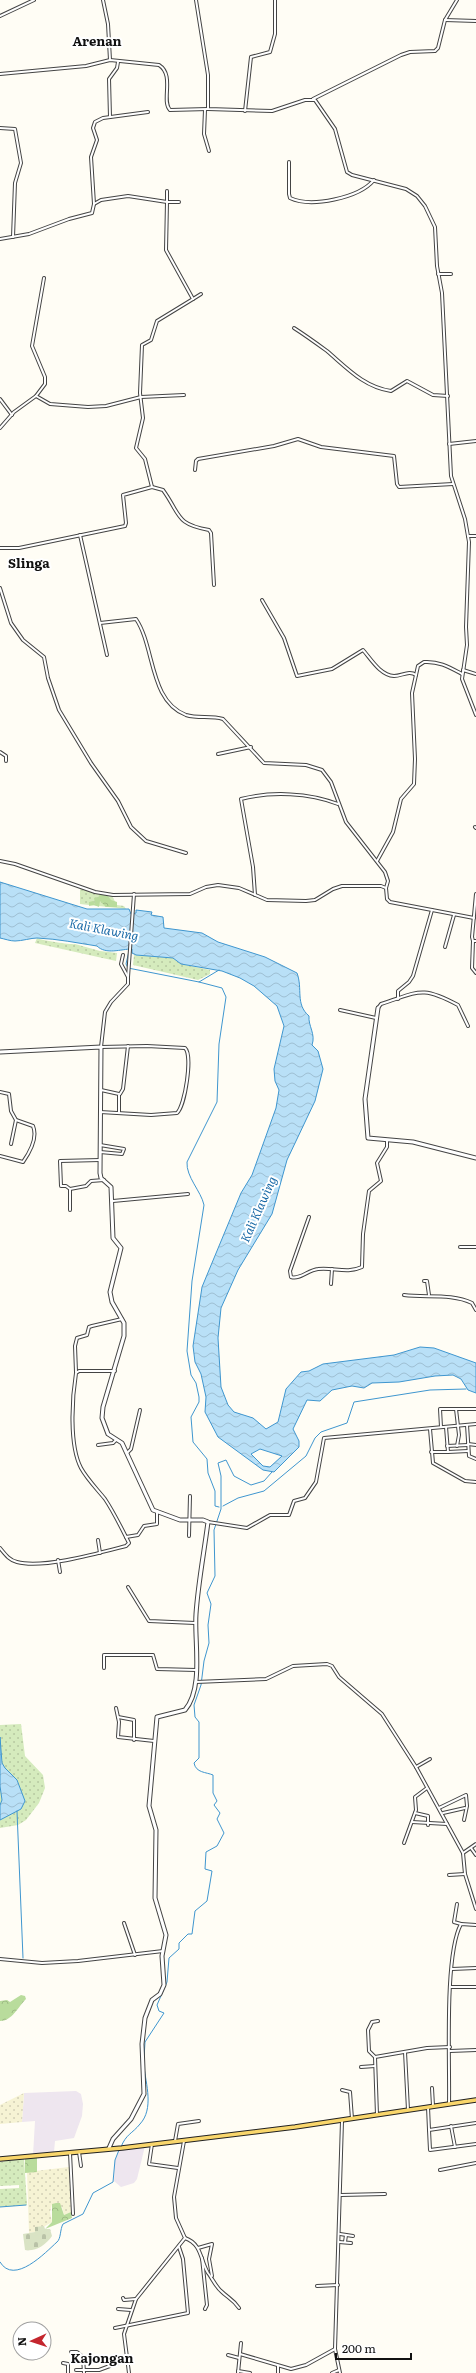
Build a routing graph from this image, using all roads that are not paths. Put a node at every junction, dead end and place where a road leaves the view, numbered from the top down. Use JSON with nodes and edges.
{"nodes":[{"id":1,"x":34,"y":0,"type":"edge"},
{"id":2,"x":103,"y":0,"type":"edge"},
{"id":3,"x":196,"y":0,"type":"edge"},
{"id":4,"x":275,"y":0,"type":"edge"},
{"id":5,"x":457,"y":0,"type":"edge"},
{"id":6,"x":0,"y":16,"type":"edge"},
{"id":7,"x":445,"y":20,"type":"junction"},
{"id":8,"x":476,"y":21,"type":"edge"},
{"id":9,"x":110,"y":60,"type":"junction"},
{"id":10,"x":118,"y":62,"type":"junction"},
{"id":11,"x":0,"y":74,"type":"edge"},
{"id":12,"x":313,"y":100,"type":"junction"},
{"id":13,"x":208,"y":109,"type":"junction"},
{"id":14,"x":205,"y":110,"type":"junction"},
{"id":15,"x":244,"y":111,"type":"junction"},
{"id":16,"x":148,"y":112,"type":"dead end"},
{"id":17,"x":110,"y":117,"type":"junction"},
{"id":18,"x":0,"y":128,"type":"edge"},
{"id":19,"x":209,"y":151,"type":"dead end"},
{"id":20,"x":289,"y":162,"type":"dead end"},
{"id":21,"x":374,"y":180,"type":"junction"},
{"id":22,"x":167,"y":191,"type":"dead end"},
{"id":23,"x":167,"y":202,"type":"junction"},
{"id":24,"x":179,"y":202,"type":"dead end"},
{"id":25,"x":94,"y":204,"type":"junction"},
{"id":26,"x":13,"y":237,"type":"junction"},
{"id":27,"x":0,"y":239,"type":"edge"},
{"id":28,"x":438,"y":274,"type":"junction"},
{"id":29,"x":451,"y":274,"type":"dead end"},
{"id":30,"x":44,"y":278,"type":"dead end"},
{"id":31,"x":202,"y":294,"type":"dead end"},
{"id":32,"x":194,"y":299,"type":"junction"},
{"id":33,"x":294,"y":328,"type":"dead end"},
{"id":34,"x":184,"y":395,"type":"dead end"},
{"id":35,"x":36,"y":396,"type":"junction"},
{"id":36,"x":448,"y":396,"type":"junction"},
{"id":37,"x":140,"y":397,"type":"junction"},
{"id":38,"x":0,"y":399,"type":"edge"},
{"id":39,"x":12,"y":414,"type":"junction"},
{"id":40,"x":0,"y":428,"type":"edge"},
{"id":41,"x":476,"y":441,"type":"edge"},
{"id":42,"x":449,"y":444,"type":"junction"},
{"id":43,"x":195,"y":470,"type":"dead end"},
{"id":44,"x":453,"y":484,"type":"junction"},
{"id":45,"x":152,"y":487,"type":"junction"},
{"id":46,"x":80,"y":535,"type":"junction"},
{"id":47,"x":468,"y":536,"type":"junction"},
{"id":48,"x":476,"y":536,"type":"edge"},
{"id":49,"x":0,"y":548,"type":"edge"},
{"id":50,"x":214,"y":585,"type":"dead end"},
{"id":51,"x":0,"y":588,"type":"edge"},
{"id":52,"x":262,"y":600,"type":"dead end"},
{"id":53,"x":100,"y":623,"type":"junction"},
{"id":54,"x":107,"y":655,"type":"dead end"},
{"id":55,"x":462,"y":670,"type":"junction"},
{"id":56,"x":462,"y":674,"type":"junction"},
{"id":57,"x":476,"y":674,"type":"edge"},
{"id":58,"x":416,"y":675,"type":"junction"},
{"id":59,"x":476,"y":715,"type":"edge"},
{"id":60,"x":251,"y":747,"type":"junction"},
{"id":61,"x":0,"y":752,"type":"edge"},
{"id":62,"x":218,"y":754,"type":"dead end"},
{"id":63,"x":2,"y":756,"type":"edge"},
{"id":64,"x":6,"y":761,"type":"dead end"},
{"id":65,"x":338,"y":804,"type":"junction"},
{"id":66,"x":186,"y":853,"type":"dead end"},
{"id":67,"x":0,"y":861,"type":"edge"},
{"id":68,"x":377,"y":861,"type":"junction"},
{"id":69,"x":386,"y":888,"type":"junction"},
{"id":70,"x":476,"y":894,"type":"edge"},
{"id":71,"x":255,"y":895,"type":"junction"},
{"id":72,"x":134,"y":896,"type":"junction"},
{"id":73,"x":432,"y":910,"type":"junction"},
{"id":74,"x":454,"y":915,"type":"junction"},
{"id":75,"x":474,"y":918,"type":"junction"},
{"id":76,"x":475,"y":941,"type":"edge"},
{"id":77,"x":445,"y":948,"type":"dead end"},
{"id":78,"x":123,"y":955,"type":"dead end"},
{"id":79,"x":476,"y":973,"type":"edge"},
{"id":80,"x":128,"y":977,"type":"junction"},
{"id":81,"x":398,"y":998,"type":"junction"},
{"id":82,"x":378,"y":1008,"type":"joint"},
{"id":83,"x":340,"y":1010,"type":"dead end"},
{"id":84,"x":376,"y":1018,"type":"junction"},
{"id":85,"x":468,"y":1026,"type":"dead end"},
{"id":86,"x":128,"y":1046,"type":"junction"},
{"id":87,"x":101,"y":1047,"type":"junction"},
{"id":88,"x":0,"y":1052,"type":"edge"},
{"id":89,"x":100,"y":1090,"type":"junction"},
{"id":90,"x":0,"y":1092,"type":"edge"},
{"id":91,"x":120,"y":1094,"type":"junction"},
{"id":92,"x":100,"y":1112,"type":"junction"},
{"id":93,"x":119,"y":1113,"type":"junction"},
{"id":94,"x":16,"y":1120,"type":"junction"},
{"id":95,"x":387,"y":1140,"type":"junction"},
{"id":96,"x":11,"y":1144,"type":"dead end"},
{"id":97,"x":100,"y":1145,"type":"junction"},
{"id":98,"x":100,"y":1152,"type":"junction"},
{"id":99,"x":0,"y":1156,"type":"edge"},
{"id":100,"x":476,"y":1158,"type":"edge"},
{"id":101,"x":100,"y":1160,"type":"junction"},
{"id":102,"x":104,"y":1180,"type":"junction"},
{"id":103,"x":70,"y":1189,"type":"junction"},
{"id":104,"x":188,"y":1194,"type":"dead end"},
{"id":105,"x":113,"y":1201,"type":"junction"},
{"id":106,"x":70,"y":1210,"type":"dead end"},
{"id":107,"x":309,"y":1218,"type":"dead end"},
{"id":108,"x":460,"y":1247,"type":"dead end"},
{"id":109,"x":476,"y":1247,"type":"edge"},
{"id":110,"x":332,"y":1269,"type":"junction"},
{"id":111,"x":424,"y":1281,"type":"dead end"},
{"id":112,"x":331,"y":1284,"type":"dead end"},
{"id":113,"x":429,"y":1295,"type":"junction"},
{"id":114,"x":404,"y":1296,"type":"dead end"},
{"id":115,"x":476,"y":1310,"type":"edge"},
{"id":116,"x":122,"y":1319,"type":"junction"},
{"id":117,"x":115,"y":1371,"type":"junction"},
{"id":118,"x":76,"y":1373,"type":"junction"},
{"id":119,"x":456,"y":1409,"type":"junction"},
{"id":120,"x":476,"y":1409,"type":"edge"},
{"id":121,"x":140,"y":1410,"type":"dead end"},
{"id":122,"x":476,"y":1424,"type":"edge"},
{"id":123,"x":467,"y":1425,"type":"junction"},
{"id":124,"x":458,"y":1426,"type":"junction"},
{"id":125,"x":441,"y":1427,"type":"junction"},
{"id":126,"x":446,"y":1427,"type":"junction"},
{"id":127,"x":430,"y":1428,"type":"junction"},
{"id":128,"x":116,"y":1440,"type":"junction"},
{"id":129,"x":98,"y":1445,"type":"dead end"},
{"id":130,"x":468,"y":1445,"type":"junction"},
{"id":131,"x":476,"y":1445,"type":"edge"},
{"id":132,"x":447,"y":1446,"type":"junction"},
{"id":133,"x":457,"y":1446,"type":"junction"},
{"id":134,"x":468,"y":1451,"type":"junction"},
{"id":135,"x":431,"y":1452,"type":"junction"},
{"id":136,"x":448,"y":1452,"type":"junction"},
{"id":137,"x":127,"y":1454,"type":"junction"},
{"id":138,"x":476,"y":1459,"type":"edge"},
{"id":139,"x":476,"y":1482,"type":"edge"},
{"id":140,"x":190,"y":1496,"type":"dead end"},
{"id":141,"x":157,"y":1512,"type":"junction"},
{"id":142,"x":189,"y":1520,"type":"junction"},
{"id":143,"x":208,"y":1522,"type":"junction"},
{"id":144,"x":189,"y":1536,"type":"dead end"},
{"id":145,"x":126,"y":1537,"type":"junction"},
{"id":146,"x":98,"y":1540,"type":"dead end"},
{"id":147,"x":0,"y":1548,"type":"edge"},
{"id":148,"x":100,"y":1553,"type":"junction"},
{"id":149,"x":58,"y":1560,"type":"junction"},
{"id":150,"x":60,"y":1572,"type":"dead end"},
{"id":151,"x":128,"y":1587,"type":"dead end"},
{"id":152,"x":196,"y":1623,"type":"junction"},
{"id":153,"x":104,"y":1668,"type":"dead end"},
{"id":154,"x":196,"y":1670,"type":"junction"},
{"id":155,"x":195,"y":1682,"type":"junction"},
{"id":156,"x":116,"y":1708,"type":"dead end"},
{"id":157,"x":118,"y":1717,"type":"junction"},
{"id":158,"x":134,"y":1740,"type":"junction"},
{"id":159,"x":154,"y":1741,"type":"junction"},
{"id":160,"x":430,"y":1759,"type":"dead end"},
{"id":161,"x":416,"y":1767,"type":"junction"},
{"id":162,"x":427,"y":1788,"type":"junction"},
{"id":163,"x":439,"y":1808,"type":"junction"},
{"id":164,"x":465,"y":1808,"type":"junction"},
{"id":165,"x":414,"y":1813,"type":"junction"},
{"id":166,"x":442,"y":1814,"type":"junction"},
{"id":167,"x":464,"y":1820,"type":"dead end"},
{"id":168,"x":412,"y":1822,"type":"junction"},
{"id":169,"x":447,"y":1824,"type":"junction"},
{"id":170,"x":428,"y":1825,"type":"junction"},
{"id":171,"x":404,"y":1843,"type":"dead end"},
{"id":172,"x":476,"y":1844,"type":"edge"},
{"id":173,"x":471,"y":1848,"type":"junction"},
{"id":174,"x":463,"y":1853,"type":"junction"},
{"id":175,"x":476,"y":1855,"type":"edge"},
{"id":176,"x":465,"y":1874,"type":"junction"},
{"id":177,"x":449,"y":1875,"type":"dead end"},
{"id":178,"x":457,"y":1904,"type":"dead end"},
{"id":179,"x":476,"y":1909,"type":"edge"},
{"id":180,"x":124,"y":1923,"type":"dead end"},
{"id":181,"x":461,"y":1924,"type":"junction"},
{"id":182,"x":476,"y":1925,"type":"edge"},
{"id":183,"x":163,"y":1951,"type":"junction"},
{"id":184,"x":134,"y":1955,"type":"junction"},
{"id":185,"x":0,"y":1959,"type":"edge"},
{"id":186,"x":476,"y":1968,"type":"edge"},
{"id":187,"x":452,"y":1969,"type":"junction"},
{"id":188,"x":451,"y":1987,"type":"junction"},
{"id":189,"x":476,"y":1987,"type":"edge"},
{"id":190,"x":378,"y":2021,"type":"dead end"},
{"id":191,"x":450,"y":2047,"type":"junction"},
{"id":192,"x":476,"y":2050,"type":"edge"},
{"id":193,"x":450,"y":2051,"type":"junction"},
{"id":194,"x":405,"y":2052,"type":"junction"},
{"id":195,"x":376,"y":2057,"type":"junction"},
{"id":196,"x":375,"y":2066,"type":"junction"},
{"id":197,"x":361,"y":2067,"type":"dead end"},
{"id":198,"x":432,"y":2088,"type":"dead end"},
{"id":199,"x":342,"y":2090,"type":"dead end"},
{"id":200,"x":476,"y":2100,"type":"edge"},
{"id":201,"x":449,"y":2104,"type":"junction"},
{"id":202,"x":433,"y":2106,"type":"junction"},
{"id":203,"x":428,"y":2107,"type":"junction"},
{"id":204,"x":408,"y":2110,"type":"junction"},
{"id":205,"x":377,"y":2115,"type":"junction"},
{"id":206,"x":352,"y":2119,"type":"junction"},
{"id":207,"x":342,"y":2120,"type":"junction"},
{"id":208,"x":199,"y":2121,"type":"dead end"},
{"id":209,"x":476,"y":2123,"type":"edge"},
{"id":210,"x":451,"y":2126,"type":"junction"},
{"id":211,"x":429,"y":2130,"type":"junction"},
{"id":212,"x":184,"y":2140,"type":"junction"},
{"id":213,"x":175,"y":2141,"type":"junction"},
{"id":214,"x":152,"y":2144,"type":"junction"},
{"id":215,"x":476,"y":2144,"type":"edge"},
{"id":216,"x":455,"y":2147,"type":"junction"},
{"id":217,"x":109,"y":2148,"type":"junction"},
{"id":218,"x":79,"y":2151,"type":"junction"},
{"id":219,"x":70,"y":2152,"type":"junction"},
{"id":220,"x":0,"y":2159,"type":"edge"},
{"id":221,"x":476,"y":2163,"type":"edge"},
{"id":222,"x":80,"y":2166,"type":"dead end"},
{"id":223,"x":178,"y":2168,"type":"junction"},
{"id":224,"x":440,"y":2170,"type":"dead end"},
{"id":225,"x":385,"y":2194,"type":"dead end"},
{"id":226,"x":341,"y":2195,"type":"junction"},
{"id":227,"x":73,"y":2214,"type":"dead end"},
{"id":228,"x":340,"y":2234,"type":"junction"},
{"id":229,"x":346,"y":2235,"type":"junction"},
{"id":230,"x":353,"y":2236,"type":"dead end"},
{"id":231,"x":184,"y":2238,"type":"junction"},
{"id":232,"x":340,"y":2242,"type":"junction"},
{"id":233,"x":345,"y":2242,"type":"junction"},
{"id":234,"x":351,"y":2243,"type":"dead end"},
{"id":235,"x":179,"y":2247,"type":"junction"},
{"id":236,"x":198,"y":2248,"type":"junction"},
{"id":237,"x":202,"y":2256,"type":"junction"},
{"id":238,"x":213,"y":2279,"type":"junction"},
{"id":239,"x":338,"y":2285,"type":"junction"},
{"id":240,"x":317,"y":2286,"type":"dead end"},
{"id":241,"x":123,"y":2298,"type":"dead end"},
{"id":242,"x":136,"y":2299,"type":"junction"},
{"id":243,"x":239,"y":2308,"type":"dead end"},
{"id":244,"x":118,"y":2309,"type":"dead end"},
{"id":245,"x":205,"y":2309,"type":"dead end"},
{"id":246,"x":131,"y":2310,"type":"junction"},
{"id":247,"x":126,"y":2325,"type":"junction"},
{"id":248,"x":115,"y":2328,"type":"dead end"},
{"id":249,"x":241,"y":2343,"type":"dead end"},
{"id":250,"x":335,"y":2349,"type":"junction"},
{"id":251,"x":71,"y":2352,"type":"dead end"},
{"id":252,"x":240,"y":2354,"type":"junction"},
{"id":253,"x":228,"y":2355,"type":"dead end"},
{"id":254,"x":239,"y":2358,"type":"junction"},
{"id":255,"x":126,"y":2360,"type":"junction"},
{"id":256,"x":63,"y":2363,"type":"dead end"},
{"id":257,"x":278,"y":2366,"type":"junction"},
{"id":258,"x":298,"y":2368,"type":"junction"},
{"id":259,"x":76,"y":2370,"type":"dead end"},
{"id":260,"x":84,"y":2371,"type":"edge"},
{"id":261,"x":238,"y":2372,"type":"edge"},
{"id":262,"x":339,"y":2372,"type":"edge"},
{"id":263,"x":68,"y":2373,"type":"edge"},
{"id":264,"x":129,"y":2373,"type":"edge"},
{"id":265,"x":250,"y":2373,"type":"edge"},
{"id":266,"x":278,"y":2373,"type":"edge"},
{"id":267,"x":299,"y":2373,"type":"edge"},
{"id":268,"x":332,"y":2373,"type":"edge"}],
"edges":[{"from":1,"to":6,"type":"street"},
{"from":2,"to":9,"type":"street"},
{"from":3,"to":13,"type":"street"},
{"from":4,"to":15,"type":"street"},
{"from":5,"to":7,"type":"street"},
{"from":7,"to":8,"type":"street"},
{"from":7,"to":12,"type":"street"},
{"from":9,"to":10,"type":"street"},
{"from":9,"to":11,"type":"street"},
{"from":10,"to":14,"type":"street"},
{"from":10,"to":17,"type":"street"},
{"from":12,"to":15,"type":"street"},
{"from":12,"to":21,"type":"street"},
{"from":13,"to":14,"type":"street"},
{"from":13,"to":15,"type":"street"},
{"from":14,"to":19,"type":"street"},
{"from":16,"to":17,"type":"street"},
{"from":17,"to":25,"type":"street"},
{"from":18,"to":26,"type":"street"},
{"from":20,"to":21,"type":"street"},
{"from":21,"to":28,"type":"street"},
{"from":22,"to":23,"type":"street"},
{"from":23,"to":24,"type":"street"},
{"from":23,"to":25,"type":"street"},
{"from":23,"to":32,"type":"street"},
{"from":25,"to":26,"type":"street"},
{"from":26,"to":27,"type":"street"},
{"from":28,"to":29,"type":"street"},
{"from":28,"to":36,"type":"street"},
{"from":30,"to":35,"type":"street"},
{"from":31,"to":32,"type":"street"},
{"from":32,"to":37,"type":"street"},
{"from":33,"to":36,"type":"street"},
{"from":34,"to":37,"type":"street"},
{"from":35,"to":37,"type":"street"},
{"from":35,"to":39,"type":"street"},
{"from":36,"to":42,"type":"street"},
{"from":37,"to":45,"type":"street"},
{"from":38,"to":39,"type":"street"},
{"from":39,"to":40,"type":"street"},
{"from":41,"to":42,"type":"street"},
{"from":42,"to":44,"type":"street"},
{"from":43,"to":44,"type":"street"},
{"from":44,"to":47,"type":"street"},
{"from":45,"to":46,"type":"street"},
{"from":45,"to":50,"type":"street"},
{"from":46,"to":49,"type":"street"},
{"from":46,"to":53,"type":"street"},
{"from":47,"to":48,"type":"street"},
{"from":47,"to":55,"type":"street"},
{"from":51,"to":66,"type":"street"},
{"from":52,"to":58,"type":"street"},
{"from":53,"to":54,"type":"street"},
{"from":53,"to":60,"type":"street"},
{"from":55,"to":56,"type":"street"},
{"from":55,"to":57,"type":"street"},
{"from":56,"to":58,"type":"street"},
{"from":56,"to":59,"type":"street"},
{"from":58,"to":68,"type":"street"},
{"from":60,"to":62,"type":"street"},
{"from":60,"to":65,"type":"street"},
{"from":61,"to":63,"type":"street"},
{"from":63,"to":64,"type":"street"},
{"from":65,"to":68,"type":"street"},
{"from":65,"to":71,"type":"street"},
{"from":67,"to":72,"type":"street"},
{"from":68,"to":69,"type":"street"},
{"from":69,"to":71,"type":"street"},
{"from":69,"to":73,"type":"street"},
{"from":70,"to":75,"type":"street"},
{"from":71,"to":72,"type":"street"},
{"from":72,"to":80,"type":"street"},
{"from":73,"to":74,"type":"street"},
{"from":73,"to":81,"type":"street"},
{"from":74,"to":75,"type":"street"},
{"from":74,"to":77,"type":"street"},
{"from":75,"to":76,"type":"street"},
{"from":76,"to":79,"type":"street"},
{"from":78,"to":80,"type":"street"},
{"from":80,"to":87,"type":"street"},
{"from":81,"to":82,"type":"street"},
{"from":81,"to":85,"type":"street"},
{"from":82,"to":84,"type":"street"},
{"from":83,"to":84,"type":"street"},
{"from":84,"to":95,"type":"street"},
{"from":86,"to":87,"type":"street"},
{"from":86,"to":91,"type":"street"},
{"from":86,"to":93,"type":"street"},
{"from":87,"to":88,"type":"street"},
{"from":87,"to":89,"type":"street"},
{"from":89,"to":91,"type":"street"},
{"from":89,"to":92,"type":"street"},
{"from":90,"to":94,"type":"street"},
{"from":91,"to":93,"type":"street"},
{"from":92,"to":93,"type":"street"},
{"from":92,"to":97,"type":"street"},
{"from":94,"to":96,"type":"street"},
{"from":94,"to":99,"type":"street"},
{"from":95,"to":100,"type":"street"},
{"from":95,"to":110,"type":"street"},
{"from":97,"to":98,"type":"street"},
{"from":97,"to":98,"type":"street"},
{"from":98,"to":101,"type":"street"},
{"from":101,"to":102,"type":"street"},
{"from":101,"to":103,"type":"street"},
{"from":102,"to":103,"type":"street"},
{"from":102,"to":105,"type":"street"},
{"from":103,"to":106,"type":"street"},
{"from":104,"to":105,"type":"street"},
{"from":105,"to":116,"type":"street"},
{"from":107,"to":110,"type":"street"},
{"from":108,"to":109,"type":"street"},
{"from":110,"to":112,"type":"street"},
{"from":111,"to":113,"type":"street"},
{"from":113,"to":114,"type":"street"},
{"from":113,"to":115,"type":"street"},
{"from":116,"to":117,"type":"street"},
{"from":116,"to":118,"type":"street"},
{"from":117,"to":118,"type":"street"},
{"from":117,"to":128,"type":"street"},
{"from":118,"to":145,"type":"street"},
{"from":119,"to":120,"type":"street"},
{"from":119,"to":124,"type":"street"},
{"from":119,"to":125,"type":"street"},
{"from":121,"to":137,"type":"street"},
{"from":122,"to":123,"type":"street"},
{"from":123,"to":124,"type":"street"},
{"from":123,"to":130,"type":"street"},
{"from":124,"to":126,"type":"street"},
{"from":124,"to":133,"type":"street"},
{"from":125,"to":126,"type":"street"},
{"from":125,"to":127,"type":"street"},
{"from":126,"to":132,"type":"street"},
{"from":127,"to":135,"type":"street"},
{"from":127,"to":143,"type":"street"},
{"from":128,"to":129,"type":"street"},
{"from":128,"to":137,"type":"street"},
{"from":130,"to":131,"type":"street"},
{"from":130,"to":133,"type":"street"},
{"from":130,"to":134,"type":"street"},
{"from":132,"to":133,"type":"street"},
{"from":132,"to":136,"type":"street"},
{"from":134,"to":136,"type":"street"},
{"from":134,"to":138,"type":"street"},
{"from":135,"to":136,"type":"street"},
{"from":135,"to":139,"type":"street"},
{"from":137,"to":141,"type":"street"},
{"from":140,"to":142,"type":"street"},
{"from":141,"to":142,"type":"street"},
{"from":141,"to":145,"type":"street"},
{"from":142,"to":143,"type":"street"},
{"from":142,"to":144,"type":"street"},
{"from":143,"to":152,"type":"street"},
{"from":145,"to":148,"type":"street"},
{"from":146,"to":148,"type":"street"},
{"from":147,"to":149,"type":"street"},
{"from":148,"to":149,"type":"street"},
{"from":149,"to":150,"type":"street"},
{"from":151,"to":152,"type":"street"},
{"from":152,"to":154,"type":"street"},
{"from":153,"to":154,"type":"street"},
{"from":154,"to":155,"type":"street"},
{"from":155,"to":159,"type":"street"},
{"from":155,"to":161,"type":"street"},
{"from":156,"to":157,"type":"street"},
{"from":157,"to":158,"type":"street"},
{"from":157,"to":158,"type":"street"},
{"from":158,"to":159,"type":"street"},
{"from":159,"to":183,"type":"street"},
{"from":160,"to":161,"type":"street"},
{"from":161,"to":162,"type":"street"},
{"from":162,"to":163,"type":"street"},
{"from":162,"to":165,"type":"street"},
{"from":163,"to":164,"type":"street"},
{"from":163,"to":166,"type":"street"},
{"from":164,"to":166,"type":"street"},
{"from":164,"to":167,"type":"street"},
{"from":165,"to":168,"type":"street"},
{"from":165,"to":170,"type":"street"},
{"from":166,"to":169,"type":"street"},
{"from":168,"to":170,"type":"street"},
{"from":168,"to":171,"type":"street"},
{"from":169,"to":170,"type":"street"},
{"from":169,"to":174,"type":"street"},
{"from":172,"to":173,"type":"street"},
{"from":173,"to":174,"type":"street"},
{"from":173,"to":175,"type":"street"},
{"from":174,"to":176,"type":"street"},
{"from":176,"to":177,"type":"street"},
{"from":176,"to":179,"type":"street"},
{"from":178,"to":181,"type":"street"},
{"from":180,"to":184,"type":"street"},
{"from":181,"to":182,"type":"street"},
{"from":181,"to":187,"type":"street"},
{"from":183,"to":184,"type":"street"},
{"from":183,"to":217,"type":"street"},
{"from":184,"to":185,"type":"street"},
{"from":186,"to":187,"type":"street"},
{"from":187,"to":188,"type":"street"},
{"from":188,"to":189,"type":"street"},
{"from":188,"to":191,"type":"street"},
{"from":190,"to":195,"type":"street"},
{"from":191,"to":193,"type":"street"},
{"from":191,"to":194,"type":"street"},
{"from":192,"to":193,"type":"street"},
{"from":193,"to":201,"type":"street"},
{"from":194,"to":195,"type":"street"},
{"from":194,"to":204,"type":"street"},
{"from":195,"to":196,"type":"street"},
{"from":196,"to":197,"type":"street"},
{"from":196,"to":205,"type":"street"},
{"from":198,"to":202,"type":"street"},
{"from":199,"to":206,"type":"street"},
{"from":200,"to":201,"type":"main road"},
{"from":201,"to":202,"type":"main road"},
{"from":202,"to":203,"type":"main road"},
{"from":203,"to":204,"type":"main road"},
{"from":203,"to":211,"type":"street"},
{"from":204,"to":205,"type":"main road"},
{"from":205,"to":206,"type":"main road"},
{"from":206,"to":207,"type":"main road"},
{"from":207,"to":212,"type":"main road"},
{"from":207,"to":226,"type":"street"},
{"from":208,"to":213,"type":"street"},
{"from":209,"to":210,"type":"street"},
{"from":210,"to":211,"type":"street"},
{"from":210,"to":216,"type":"street"},
{"from":211,"to":216,"type":"street"},
{"from":212,"to":213,"type":"main road"},
{"from":212,"to":223,"type":"street"},
{"from":213,"to":214,"type":"main road"},
{"from":214,"to":217,"type":"main road"},
{"from":214,"to":223,"type":"street"},
{"from":215,"to":216,"type":"street"},
{"from":217,"to":218,"type":"main road"},
{"from":218,"to":219,"type":"main road"},
{"from":218,"to":222,"type":"street"},
{"from":219,"to":220,"type":"main road"},
{"from":219,"to":227,"type":"street"},
{"from":221,"to":224,"type":"street"},
{"from":223,"to":231,"type":"street"},
{"from":225,"to":226,"type":"street"},
{"from":226,"to":228,"type":"street"},
{"from":228,"to":229,"type":"street"},
{"from":228,"to":232,"type":"street"},
{"from":229,"to":230,"type":"street"},
{"from":229,"to":233,"type":"street"},
{"from":231,"to":235,"type":"street"},
{"from":231,"to":236,"type":"street"},
{"from":232,"to":233,"type":"street"},
{"from":232,"to":239,"type":"street"},
{"from":233,"to":234,"type":"street"},
{"from":235,"to":242,"type":"street"},
{"from":235,"to":247,"type":"street"},
{"from":236,"to":237,"type":"street"},
{"from":236,"to":238,"type":"street"},
{"from":237,"to":238,"type":"street"},
{"from":237,"to":245,"type":"street"},
{"from":238,"to":243,"type":"street"},
{"from":239,"to":240,"type":"street"},
{"from":239,"to":250,"type":"street"},
{"from":241,"to":242,"type":"street"},
{"from":242,"to":246,"type":"street"},
{"from":244,"to":246,"type":"street"},
{"from":246,"to":247,"type":"street"},
{"from":247,"to":248,"type":"street"},
{"from":247,"to":255,"type":"street"},
{"from":249,"to":252,"type":"street"},
{"from":250,"to":258,"type":"street"},
{"from":250,"to":262,"type":"street"},
{"from":251,"to":260,"type":"street"},
{"from":252,"to":254,"type":"street"},
{"from":252,"to":257,"type":"street"},
{"from":253,"to":254,"type":"street"},
{"from":254,"to":261,"type":"street"},
{"from":255,"to":260,"type":"street"},
{"from":255,"to":264,"type":"street"},
{"from":256,"to":263,"type":"street"},
{"from":257,"to":258,"type":"street"},
{"from":257,"to":266,"type":"street"},
{"from":258,"to":267,"type":"street"},
{"from":259,"to":260,"type":"street"},
{"from":261,"to":265,"type":"street"},
{"from":262,"to":268,"type":"street"}]}
